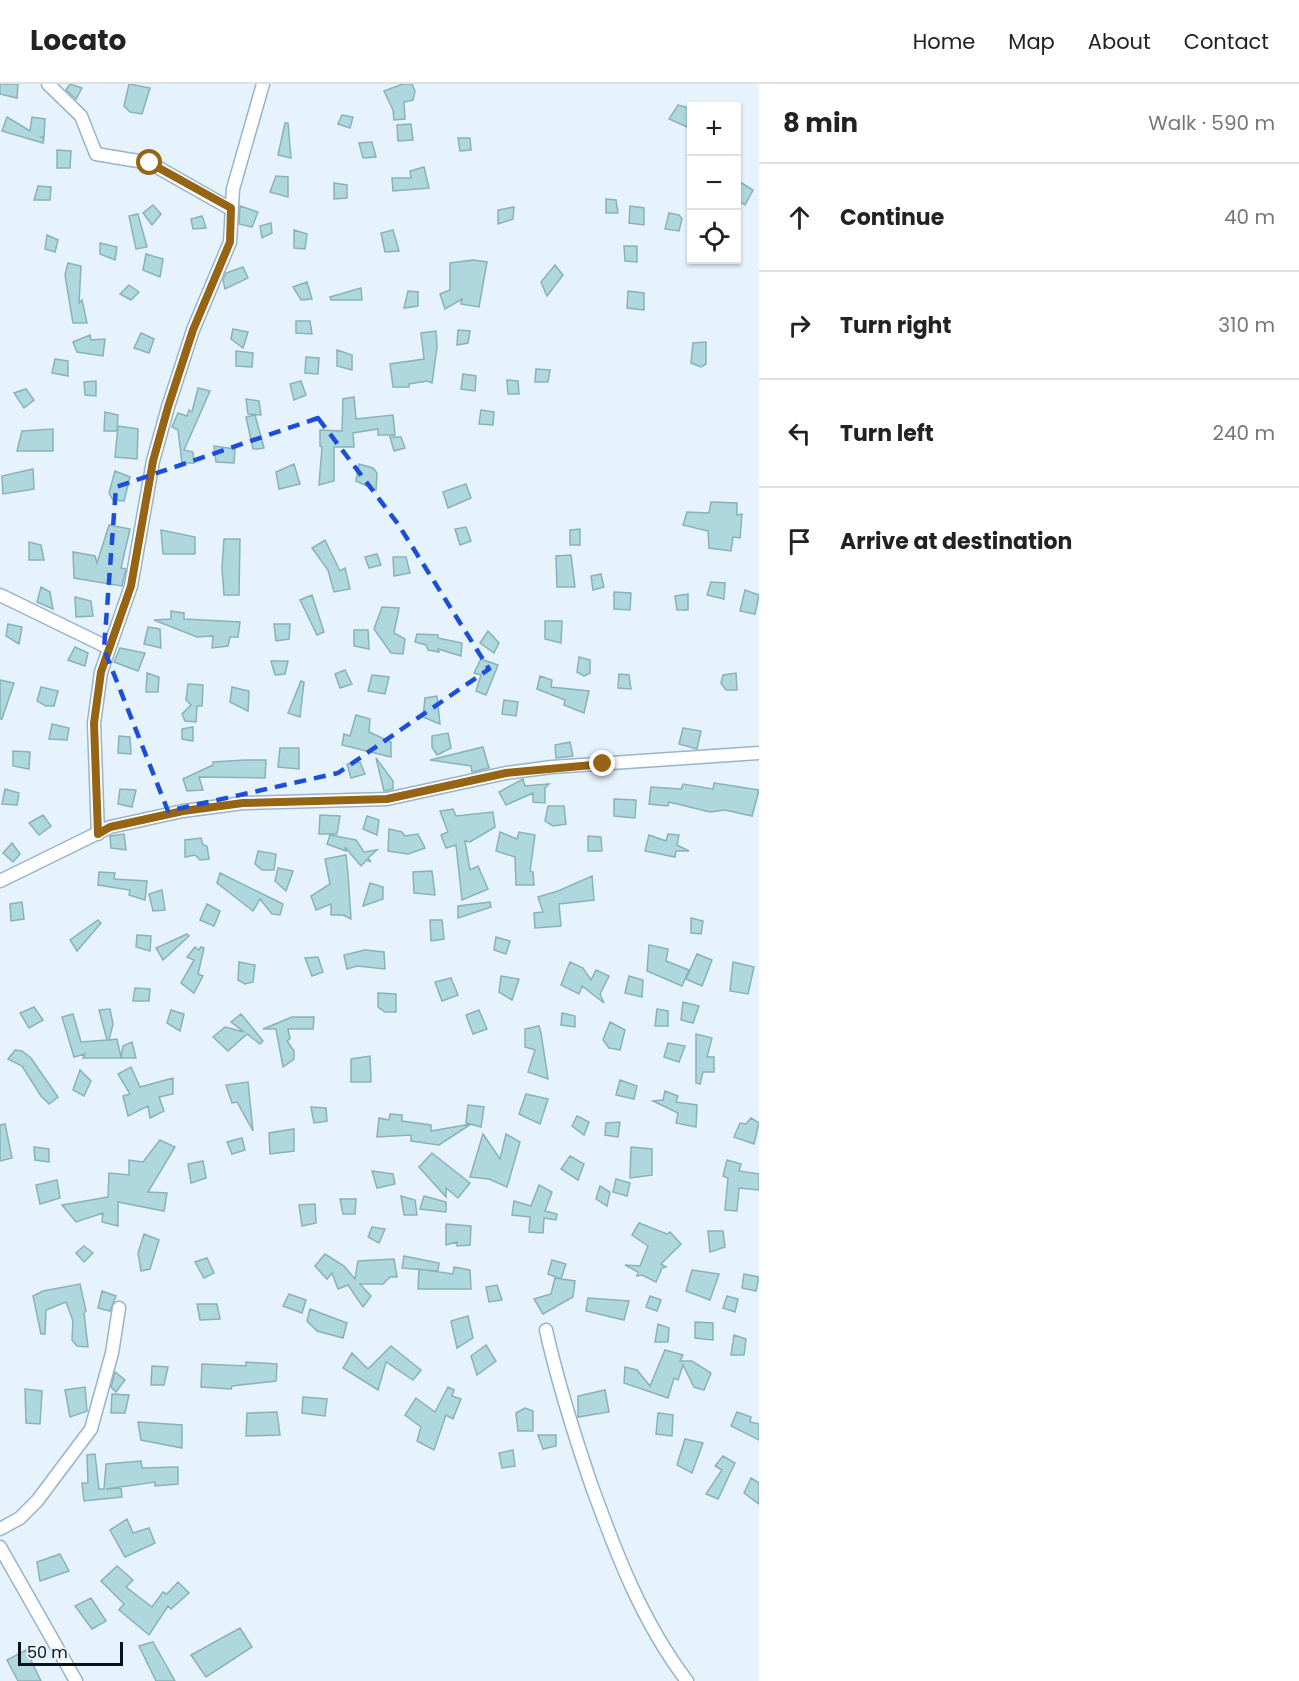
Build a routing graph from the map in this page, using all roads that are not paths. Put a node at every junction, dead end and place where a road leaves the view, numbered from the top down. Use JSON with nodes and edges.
{"nodes":[{"id":1,"x":48,"y":84,"type":"edge"},
{"id":2,"x":263,"y":84,"type":"edge"},
{"id":3,"x":231,"y":208,"type":"junction"},
{"id":4,"x":0,"y":595,"type":"edge"},
{"id":5,"x":109,"y":648,"type":"junction"},
{"id":6,"x":759,"y":753,"type":"edge"},
{"id":7,"x":98,"y":834,"type":"junction"},
{"id":8,"x":0,"y":882,"type":"edge"},
{"id":9,"x":119,"y":1308,"type":"dead end"},
{"id":10,"x":546,"y":1330,"type":"dead end"},
{"id":11,"x":0,"y":1529,"type":"edge"},
{"id":12,"x":0,"y":1547,"type":"edge"},
{"id":13,"x":76,"y":1681,"type":"edge"},
{"id":14,"x":687,"y":1681,"type":"edge"}],
"edges":[{"from":1,"to":3,"type":"street"},
{"from":2,"to":3,"type":"street"},
{"from":3,"to":5,"type":"street"},
{"from":4,"to":5,"type":"street"},
{"from":5,"to":7,"type":"street"},
{"from":6,"to":7,"type":"street"},
{"from":7,"to":8,"type":"street"},
{"from":9,"to":11,"type":"street"},
{"from":10,"to":14,"type":"street"},
{"from":12,"to":13,"type":"street"}]}
